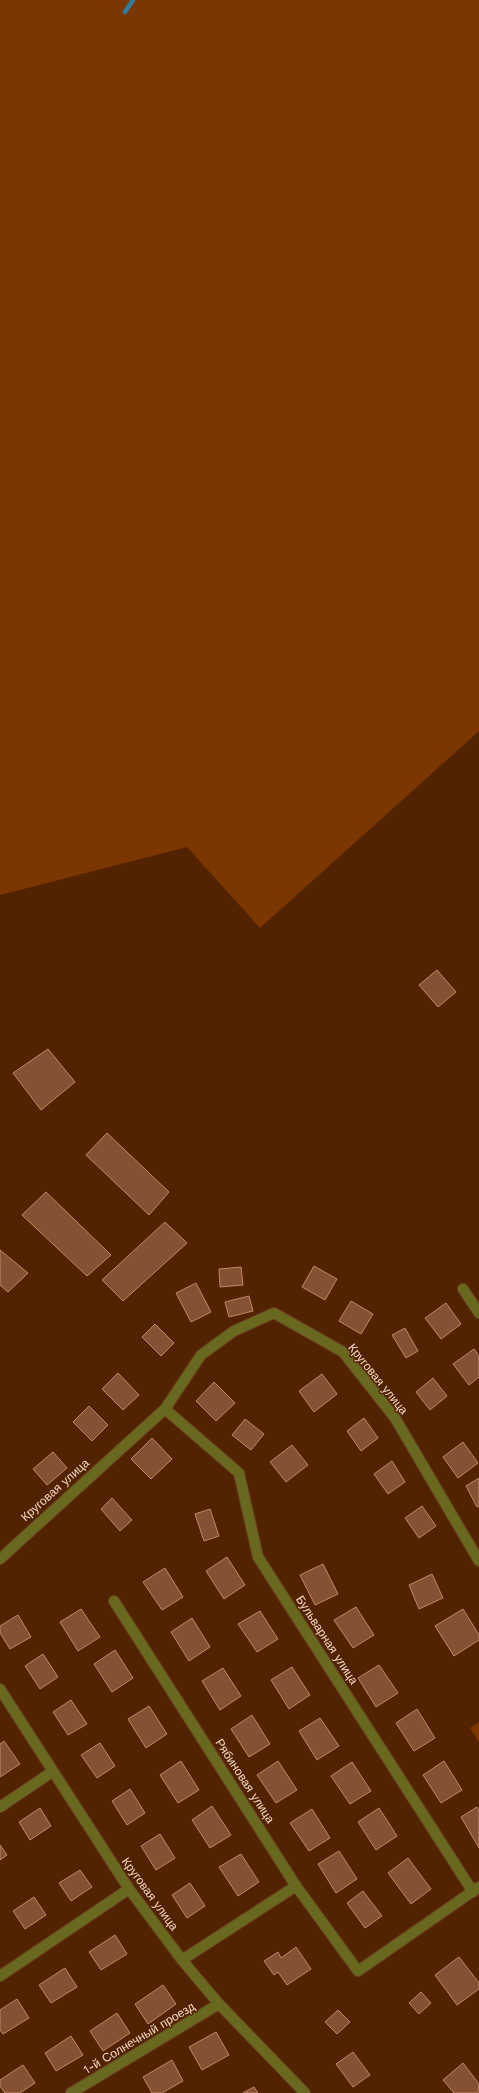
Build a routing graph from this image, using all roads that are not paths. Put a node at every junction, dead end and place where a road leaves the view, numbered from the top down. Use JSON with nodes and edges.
{"nodes":[{"id":1,"x":463,"y":1289,"type":"dead end"},
{"id":2,"x":479,"y":1313,"type":"edge"},
{"id":3,"x":165,"y":1409,"type":"junction"},
{"id":4,"x":0,"y":1559,"type":"edge"},
{"id":5,"x":479,"y":1561,"type":"edge"},
{"id":6,"x":114,"y":1601,"type":"dead end"},
{"id":7,"x":0,"y":1689,"type":"edge"},
{"id":8,"x":52,"y":1772,"type":"junction"},
{"id":9,"x":0,"y":1807,"type":"edge"},
{"id":10,"x":296,"y":1886,"type":"junction"},
{"id":11,"x":129,"y":1889,"type":"junction"},
{"id":12,"x":476,"y":1889,"type":"edge"},
{"id":13,"x":182,"y":1960,"type":"junction"},
{"id":14,"x":0,"y":1976,"type":"edge"},
{"id":15,"x":219,"y":2004,"type":"junction"},
{"id":16,"x":71,"y":2093,"type":"edge"},
{"id":17,"x":305,"y":2093,"type":"edge"}],
"edges":[{"from":1,"to":2,"type":"street"},
{"from":3,"to":4,"type":"street","name":"Круговая улица"},
{"from":3,"to":5,"type":"street","name":"Круговая улица"},
{"from":3,"to":12,"type":"street","name":"Бульварная улица"},
{"from":6,"to":10,"type":"street","name":"Рябиновая улица"},
{"from":7,"to":8,"type":"street","name":"Круговая улица"},
{"from":8,"to":9,"type":"street"},
{"from":8,"to":11,"type":"street","name":"Круговая улица"},
{"from":10,"to":12,"type":"street","name":"Рябиновая улица"},
{"from":10,"to":13,"type":"street"},
{"from":11,"to":13,"type":"street","name":"Круговая улица"},
{"from":11,"to":14,"type":"street"},
{"from":13,"to":15,"type":"street","name":"Круговая улица"},
{"from":15,"to":16,"type":"street","name":"1-й Солнечный проезд"},
{"from":15,"to":17,"type":"street","name":"Круговая улица"}]}
